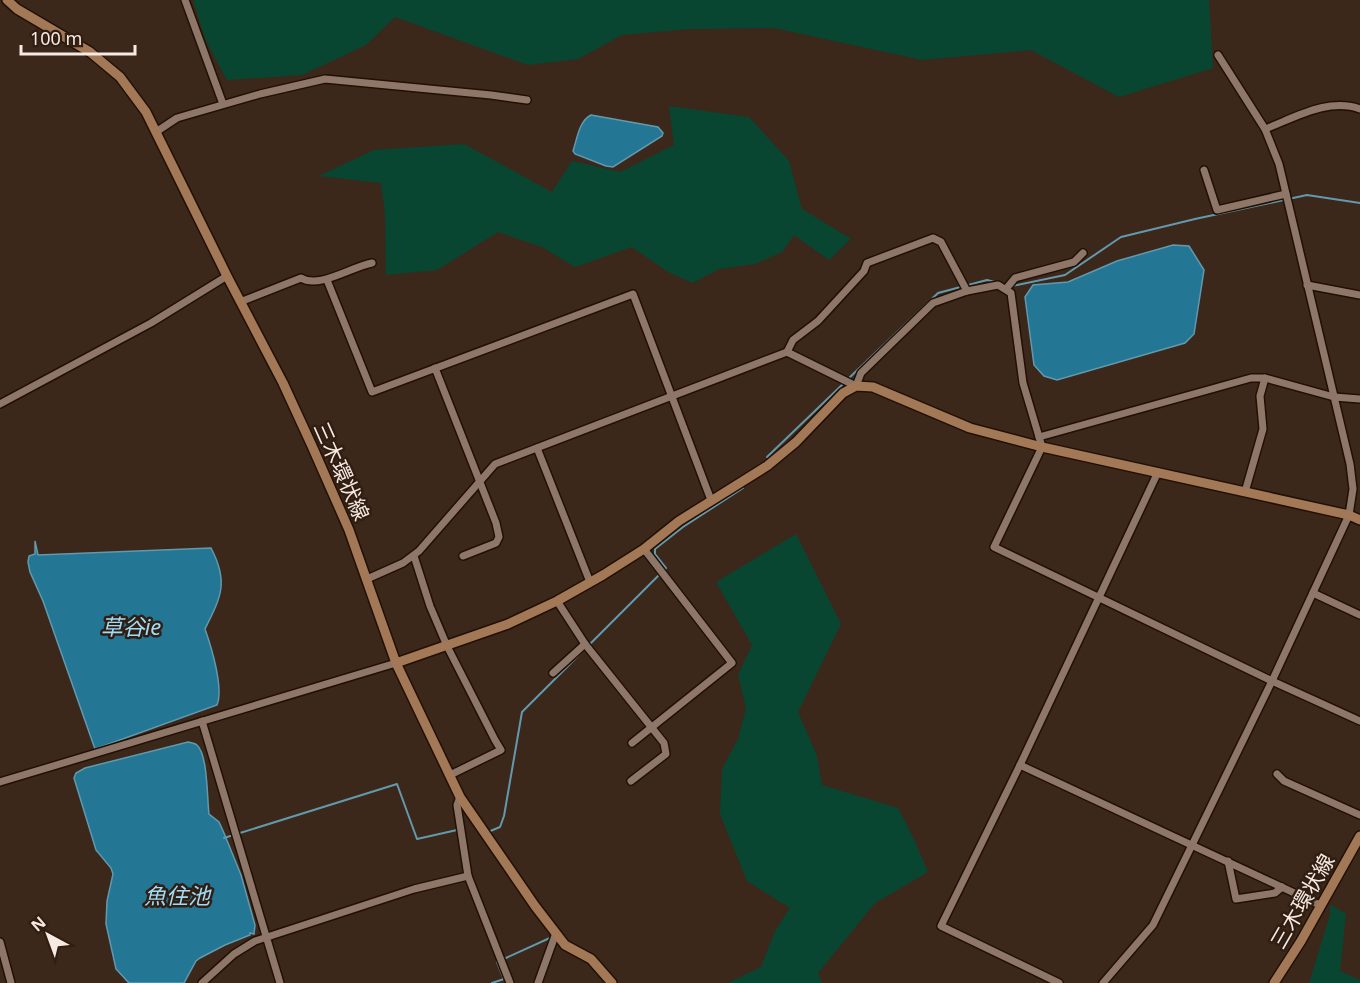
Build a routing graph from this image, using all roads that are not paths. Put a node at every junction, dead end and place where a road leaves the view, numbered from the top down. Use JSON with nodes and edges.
{"nodes":[{"id":1,"x":7,"y":0,"type":"edge"},
{"id":2,"x":186,"y":0,"type":"edge"},
{"id":3,"x":1218,"y":55,"type":"dead end"},
{"id":4,"x":528,"y":100,"type":"dead end"},
{"id":5,"x":223,"y":104,"type":"junction"},
{"id":6,"x":1360,"y":109,"type":"edge"},
{"id":7,"x":1265,"y":129,"type":"junction"},
{"id":8,"x":156,"y":132,"type":"junction"},
{"id":9,"x":1204,"y":170,"type":"dead end"},
{"id":10,"x":1286,"y":194,"type":"junction"},
{"id":11,"x":1083,"y":254,"type":"dead end"},
{"id":12,"x":372,"y":263,"type":"dead end"},
{"id":13,"x":227,"y":276,"type":"junction"},
{"id":14,"x":327,"y":280,"type":"junction"},
{"id":15,"x":1307,"y":285,"type":"junction"},
{"id":16,"x":1006,"y":289,"type":"junction"},
{"id":17,"x":967,"y":291,"type":"junction"},
{"id":18,"x":1360,"y":294,"type":"edge"},
{"id":19,"x":240,"y":302,"type":"junction"},
{"id":20,"x":787,"y":352,"type":"junction"},
{"id":21,"x":435,"y":368,"type":"junction"},
{"id":22,"x":1264,"y":378,"type":"junction"},
{"id":23,"x":856,"y":386,"type":"junction"},
{"id":24,"x":672,"y":396,"type":"junction"},
{"id":25,"x":1334,"y":396,"type":"junction"},
{"id":26,"x":1360,"y":399,"type":"edge"},
{"id":27,"x":0,"y":404,"type":"edge"},
{"id":28,"x":1041,"y":442,"type":"junction"},
{"id":29,"x":537,"y":448,"type":"junction"},
{"id":30,"x":1158,"y":472,"type":"junction"},
{"id":31,"x":479,"y":483,"type":"junction"},
{"id":32,"x":1245,"y":492,"type":"junction"},
{"id":33,"x":711,"y":500,"type":"junction"},
{"id":34,"x":1349,"y":515,"type":"junction"},
{"id":35,"x":1360,"y":520,"type":"edge"},
{"id":36,"x":644,"y":549,"type":"junction"},
{"id":37,"x":414,"y":556,"type":"junction"},
{"id":38,"x":463,"y":556,"type":"dead end"},
{"id":39,"x":367,"y":579,"type":"junction"},
{"id":40,"x":590,"y":582,"type":"junction"},
{"id":41,"x":1313,"y":593,"type":"junction"},
{"id":42,"x":1099,"y":598,"type":"junction"},
{"id":43,"x":557,"y":601,"type":"junction"},
{"id":44,"x":1360,"y":615,"type":"edge"},
{"id":45,"x":585,"y":644,"type":"junction"},
{"id":46,"x":447,"y":646,"type":"junction"},
{"id":47,"x":396,"y":663,"type":"junction"},
{"id":48,"x":553,"y":673,"type":"dead end"},
{"id":49,"x":1272,"y":681,"type":"junction"},
{"id":50,"x":202,"y":721,"type":"junction"},
{"id":51,"x":1360,"y":721,"type":"edge"},
{"id":52,"x":652,"y":728,"type":"junction"},
{"id":53,"x":632,"y":743,"type":"dead end"},
{"id":54,"x":1020,"y":765,"type":"junction"},
{"id":55,"x":1277,"y":774,"type":"dead end"},
{"id":56,"x":450,"y":776,"type":"junction"},
{"id":57,"x":631,"y":781,"type":"dead end"},
{"id":58,"x":0,"y":782,"type":"edge"},
{"id":59,"x":460,"y":797,"type":"junction"},
{"id":60,"x":1360,"y":815,"type":"edge"},
{"id":61,"x":1360,"y":836,"type":"edge"},
{"id":62,"x":1194,"y":844,"type":"junction"},
{"id":63,"x":1228,"y":861,"type":"junction"},
{"id":64,"x":468,"y":876,"type":"junction"},
{"id":65,"x":1282,"y":887,"type":"junction"},
{"id":66,"x":1320,"y":905,"type":"junction"},
{"id":67,"x":556,"y":933,"type":"junction"},
{"id":68,"x":265,"y":936,"type":"junction"},
{"id":69,"x":0,"y":942,"type":"edge"},
{"id":70,"x":11,"y":983,"type":"edge"},
{"id":71,"x":202,"y":983,"type":"edge"},
{"id":72,"x":280,"y":983,"type":"edge"},
{"id":73,"x":510,"y":983,"type":"edge"},
{"id":74,"x":538,"y":983,"type":"edge"},
{"id":75,"x":612,"y":983,"type":"edge"},
{"id":76,"x":1059,"y":983,"type":"edge"},
{"id":77,"x":1103,"y":983,"type":"edge"},
{"id":78,"x":1274,"y":983,"type":"edge"}],
"edges":[{"from":1,"to":8,"type":"main road","name":"三木環状線"},
{"from":2,"to":5,"type":"street"},
{"from":3,"to":7,"type":"street"},
{"from":4,"to":5,"type":"street"},
{"from":5,"to":8,"type":"street"},
{"from":6,"to":7,"type":"street"},
{"from":7,"to":10,"type":"street"},
{"from":8,"to":13,"type":"main road","name":"三木環状線"},
{"from":9,"to":10,"type":"street"},
{"from":10,"to":15,"type":"street"},
{"from":11,"to":16,"type":"street"},
{"from":12,"to":14,"type":"street"},
{"from":13,"to":19,"type":"main road","name":"三木環状線"},
{"from":13,"to":27,"type":"street"},
{"from":14,"to":19,"type":"street"},
{"from":14,"to":21,"type":"street"},
{"from":15,"to":18,"type":"street"},
{"from":15,"to":25,"type":"street"},
{"from":16,"to":17,"type":"street"},
{"from":16,"to":28,"type":"street"},
{"from":17,"to":20,"type":"street"},
{"from":17,"to":23,"type":"street"},
{"from":19,"to":39,"type":"main road","name":"三木環状線"},
{"from":20,"to":23,"type":"street"},
{"from":20,"to":24,"type":"street"},
{"from":21,"to":24,"type":"street"},
{"from":21,"to":31,"type":"street"},
{"from":22,"to":25,"type":"street"},
{"from":22,"to":28,"type":"street"},
{"from":22,"to":32,"type":"street"},
{"from":23,"to":28,"type":"main road"},
{"from":23,"to":33,"type":"main road"},
{"from":24,"to":29,"type":"street"},
{"from":24,"to":33,"type":"street"},
{"from":25,"to":26,"type":"street"},
{"from":25,"to":34,"type":"street"},
{"from":28,"to":30,"type":"main road"},
{"from":28,"to":42,"type":"street"},
{"from":29,"to":31,"type":"street"},
{"from":29,"to":40,"type":"street"},
{"from":30,"to":32,"type":"main road"},
{"from":30,"to":42,"type":"street"},
{"from":31,"to":37,"type":"street"},
{"from":31,"to":38,"type":"street"},
{"from":32,"to":34,"type":"main road"},
{"from":33,"to":36,"type":"main road"},
{"from":34,"to":35,"type":"main road"},
{"from":34,"to":41,"type":"street"},
{"from":36,"to":40,"type":"main road"},
{"from":36,"to":52,"type":"street"},
{"from":37,"to":39,"type":"street"},
{"from":37,"to":46,"type":"street"},
{"from":39,"to":47,"type":"main road","name":"三木環状線"},
{"from":40,"to":43,"type":"main road"},
{"from":41,"to":44,"type":"street"},
{"from":41,"to":49,"type":"street"},
{"from":42,"to":49,"type":"street"},
{"from":42,"to":54,"type":"street"},
{"from":43,"to":45,"type":"street"},
{"from":43,"to":46,"type":"main road"},
{"from":45,"to":48,"type":"street"},
{"from":45,"to":52,"type":"street"},
{"from":46,"to":47,"type":"main road"},
{"from":46,"to":56,"type":"street"},
{"from":47,"to":50,"type":"street"},
{"from":47,"to":56,"type":"main road","name":"三木環状線"},
{"from":49,"to":51,"type":"street"},
{"from":49,"to":62,"type":"street"},
{"from":50,"to":58,"type":"street"},
{"from":50,"to":68,"type":"street"},
{"from":52,"to":53,"type":"street"},
{"from":52,"to":57,"type":"street"},
{"from":54,"to":62,"type":"street"},
{"from":54,"to":76,"type":"street"},
{"from":55,"to":60,"type":"street"},
{"from":56,"to":59,"type":"main road","name":"三木環状線"},
{"from":59,"to":64,"type":"street"},
{"from":59,"to":67,"type":"main road","name":"三木環状線"},
{"from":61,"to":66,"type":"main road","name":"三木環状線"},
{"from":62,"to":63,"type":"street"},
{"from":62,"to":77,"type":"street"},
{"from":63,"to":65,"type":"street"},
{"from":63,"to":65,"type":"street"},
{"from":64,"to":68,"type":"street"},
{"from":64,"to":73,"type":"street"},
{"from":65,"to":66,"type":"street"},
{"from":66,"to":78,"type":"main road","name":"三木環状線"},
{"from":67,"to":74,"type":"street"},
{"from":67,"to":75,"type":"main road","name":"三木環状線"},
{"from":68,"to":71,"type":"street"},
{"from":68,"to":72,"type":"street"},
{"from":69,"to":70,"type":"street"}]}
